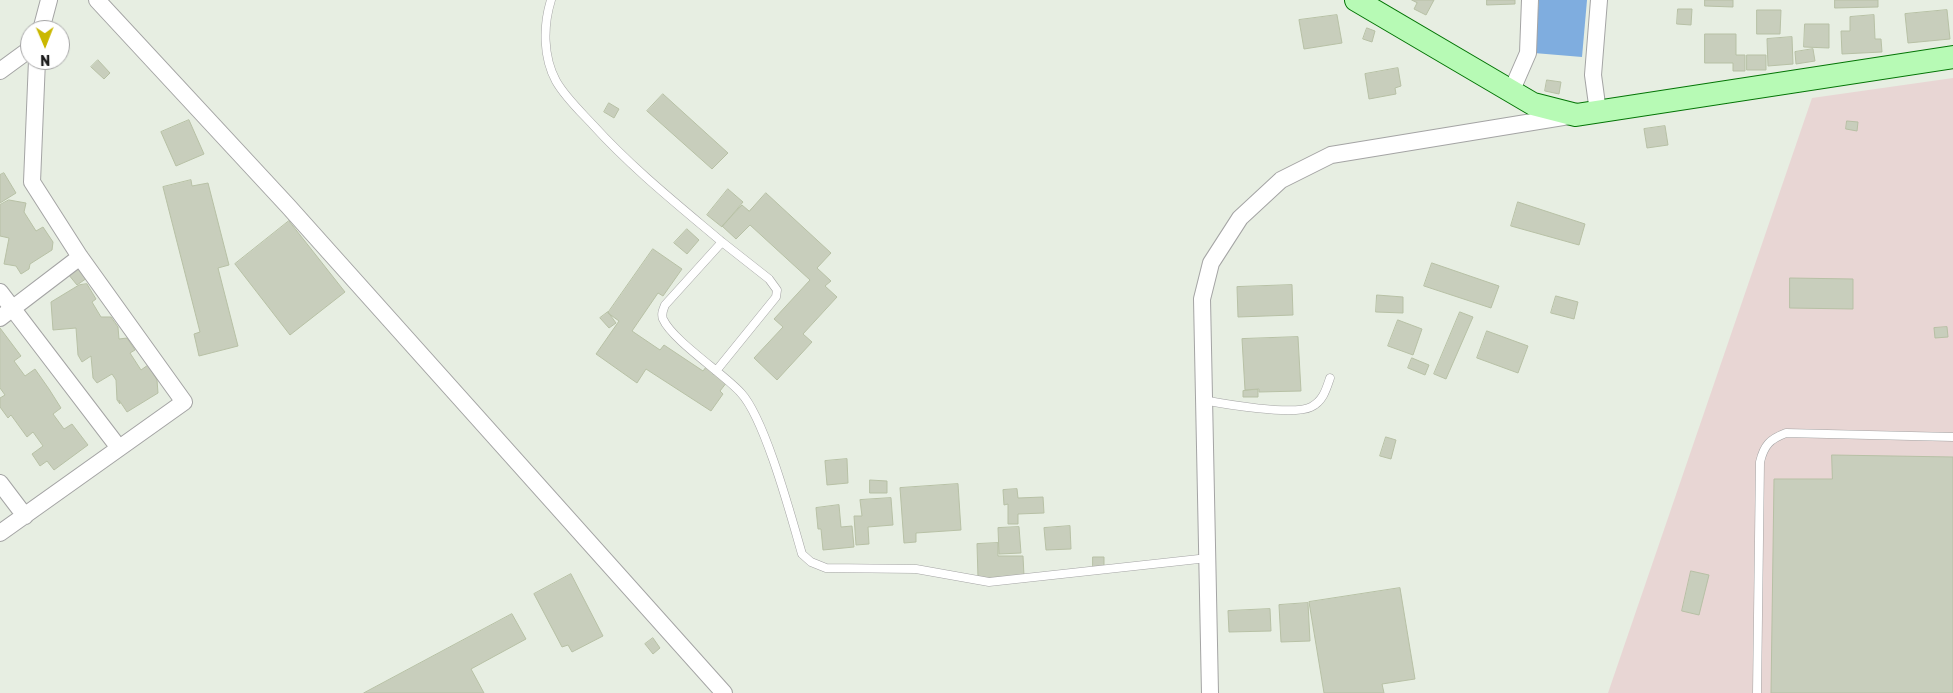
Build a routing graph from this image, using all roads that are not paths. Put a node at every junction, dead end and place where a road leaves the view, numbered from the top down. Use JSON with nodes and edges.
{"nodes":[{"id":1,"x":49,"y":0,"type":"edge"},
{"id":2,"x":97,"y":0,"type":"edge"},
{"id":3,"x":551,"y":0,"type":"edge"},
{"id":4,"x":1530,"y":0,"type":"edge"},
{"id":5,"x":1599,"y":0,"type":"edge"},
{"id":6,"x":1358,"y":1,"type":"edge"},
{"id":7,"x":44,"y":20,"type":"edge"},
{"id":8,"x":20,"y":56,"type":"edge"},
{"id":9,"x":1953,"y":57,"type":"edge"},
{"id":10,"x":37,"y":70,"type":"edge"},
{"id":11,"x":0,"y":71,"type":"edge"},
{"id":12,"x":1511,"y":92,"type":"junction"},
{"id":13,"x":1587,"y":113,"type":"junction"},
{"id":14,"x":722,"y":242,"type":"junction"},
{"id":15,"x":80,"y":257,"type":"junction"},
{"id":16,"x":0,"y":292,"type":"edge"},
{"id":17,"x":6,"y":313,"type":"edge"},
{"id":18,"x":716,"y":371,"type":"junction"},
{"id":19,"x":1330,"y":378,"type":"dead end"},
{"id":20,"x":1203,"y":400,"type":"junction"},
{"id":21,"x":1953,"y":437,"type":"edge"},
{"id":22,"x":119,"y":448,"type":"junction"},
{"id":23,"x":0,"y":483,"type":"edge"},
{"id":24,"x":25,"y":516,"type":"junction"},
{"id":25,"x":0,"y":533,"type":"edge"},
{"id":26,"x":1208,"y":558,"type":"junction"},
{"id":27,"x":724,"y":693,"type":"edge"},
{"id":28,"x":1210,"y":693,"type":"edge"},
{"id":29,"x":1757,"y":693,"type":"edge"}],
"edges":[{"from":1,"to":7,"type":"street"},
{"from":2,"to":27,"type":"street"},
{"from":3,"to":14,"type":"lane"},
{"from":4,"to":12,"type":"street"},
{"from":5,"to":13,"type":"street"},
{"from":6,"to":12,"type":"main road"},
{"from":8,"to":11,"type":"street"},
{"from":9,"to":13,"type":"main road"},
{"from":10,"to":15,"type":"street"},
{"from":12,"to":13,"type":"main road"},
{"from":13,"to":20,"type":"street"},
{"from":14,"to":18,"type":"lane"},
{"from":14,"to":18,"type":"lane"},
{"from":15,"to":17,"type":"street"},
{"from":15,"to":22,"type":"street"},
{"from":16,"to":17,"type":"street"},
{"from":17,"to":22,"type":"street"},
{"from":18,"to":26,"type":"lane"},
{"from":19,"to":20,"type":"lane"},
{"from":20,"to":26,"type":"street"},
{"from":21,"to":29,"type":"lane"},
{"from":22,"to":24,"type":"street"},
{"from":23,"to":24,"type":"street"},
{"from":24,"to":25,"type":"street"},
{"from":26,"to":28,"type":"street"}]}
